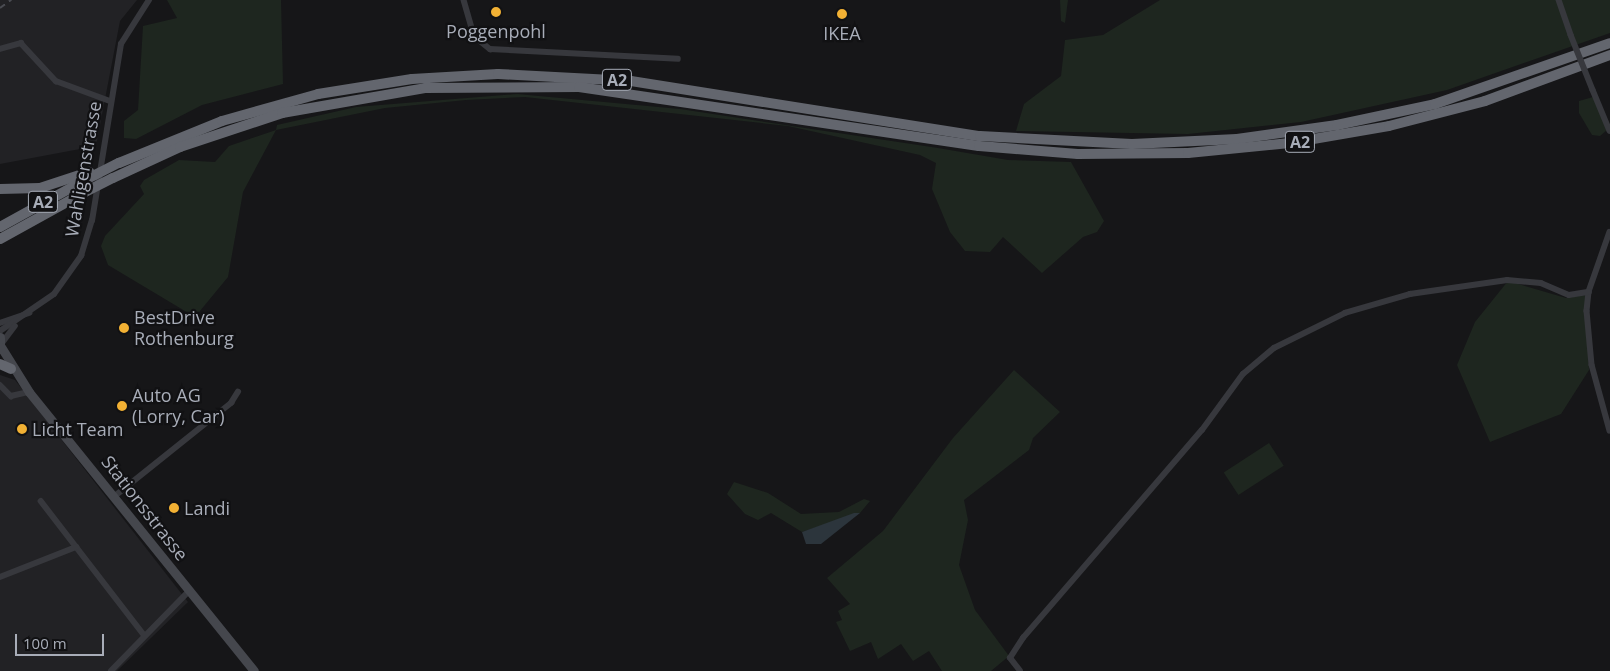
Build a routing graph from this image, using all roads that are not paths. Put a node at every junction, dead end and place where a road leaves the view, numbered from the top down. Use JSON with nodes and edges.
{"nodes":[{"id":1,"x":149,"y":0,"type":"edge"},
{"id":2,"x":464,"y":0,"type":"edge"},
{"id":3,"x":1559,"y":0,"type":"edge"},
{"id":4,"x":1610,"y":43,"type":"edge"},
{"id":5,"x":0,"y":48,"type":"edge"},
{"id":6,"x":1610,"y":55,"type":"edge"},
{"id":7,"x":678,"y":59,"type":"dead end"},
{"id":8,"x":110,"y":101,"type":"junction"},
{"id":9,"x":1610,"y":131,"type":"edge"},
{"id":10,"x":88,"y":175,"type":"junction"},
{"id":11,"x":0,"y":189,"type":"edge"},
{"id":12,"x":0,"y":227,"type":"edge"},
{"id":13,"x":1610,"y":232,"type":"edge"},
{"id":14,"x":0,"y":239,"type":"edge"},
{"id":15,"x":1589,"y":292,"type":"junction"},
{"id":16,"x":32,"y":313,"type":"junction"},
{"id":17,"x":0,"y":323,"type":"edge"},
{"id":18,"x":16,"y":324,"type":"junction"},
{"id":19,"x":0,"y":331,"type":"edge"},
{"id":20,"x":1,"y":344,"type":"edge"},
{"id":21,"x":0,"y":359,"type":"edge"},
{"id":22,"x":7,"y":366,"type":"edge"},
{"id":23,"x":0,"y":385,"type":"edge"},
{"id":24,"x":29,"y":392,"type":"junction"},
{"id":25,"x":238,"y":392,"type":"dead end"},
{"id":26,"x":1610,"y":431,"type":"edge"},
{"id":27,"x":115,"y":496,"type":"junction"},
{"id":28,"x":41,"y":502,"type":"dead end"},
{"id":29,"x":76,"y":547,"type":"junction"},
{"id":30,"x":0,"y":577,"type":"edge"},
{"id":31,"x":188,"y":592,"type":"junction"},
{"id":32,"x":146,"y":636,"type":"junction"},
{"id":33,"x":111,"y":671,"type":"edge"},
{"id":34,"x":254,"y":671,"type":"edge"},
{"id":35,"x":1020,"y":671,"type":"edge"}],
"edges":[{"from":1,"to":8,"type":"street","name":"Wahligenstrasse"},
{"from":2,"to":7,"type":"street"},
{"from":3,"to":9,"type":"street","bridge":true},
{"from":4,"to":10,"type":"highway","number":"A2","bridge":true},
{"from":5,"to":8,"type":"street"},
{"from":6,"to":14,"type":"highway","number":"A2","bridge":true},
{"from":8,"to":16,"type":"street","name":"Wahligenstrasse"},
{"from":10,"to":11,"type":"highway"},
{"from":10,"to":12,"type":"highway","number":"A2"},
{"from":13,"to":15,"type":"street"},
{"from":15,"to":26,"type":"street"},
{"from":15,"to":35,"type":"street"},
{"from":16,"to":17,"type":"street"},
{"from":16,"to":18,"type":"street","name":"Wahligenstrasse"},
{"from":18,"to":19,"type":"street","name":"Wahligenstrasse"},
{"from":18,"to":20,"type":"street","name":"Wahligenstrasse"},
{"from":20,"to":22,"type":"main road","name":"Stationsstrasse"},
{"from":21,"to":22,"type":"main road","name":"Stationsstrasse"},
{"from":22,"to":24,"type":"main road","name":"Stationsstrasse"},
{"from":23,"to":24,"type":"street"},
{"from":24,"to":27,"type":"main road","name":"Stationsstrasse"},
{"from":25,"to":27,"type":"street"},
{"from":27,"to":31,"type":"main road","name":"Stationsstrasse"},
{"from":28,"to":29,"type":"street"},
{"from":29,"to":30,"type":"street"},
{"from":29,"to":32,"type":"street"},
{"from":31,"to":32,"type":"street"},
{"from":31,"to":34,"type":"main road","name":"Stationsstrasse"},
{"from":32,"to":33,"type":"street"}]}
